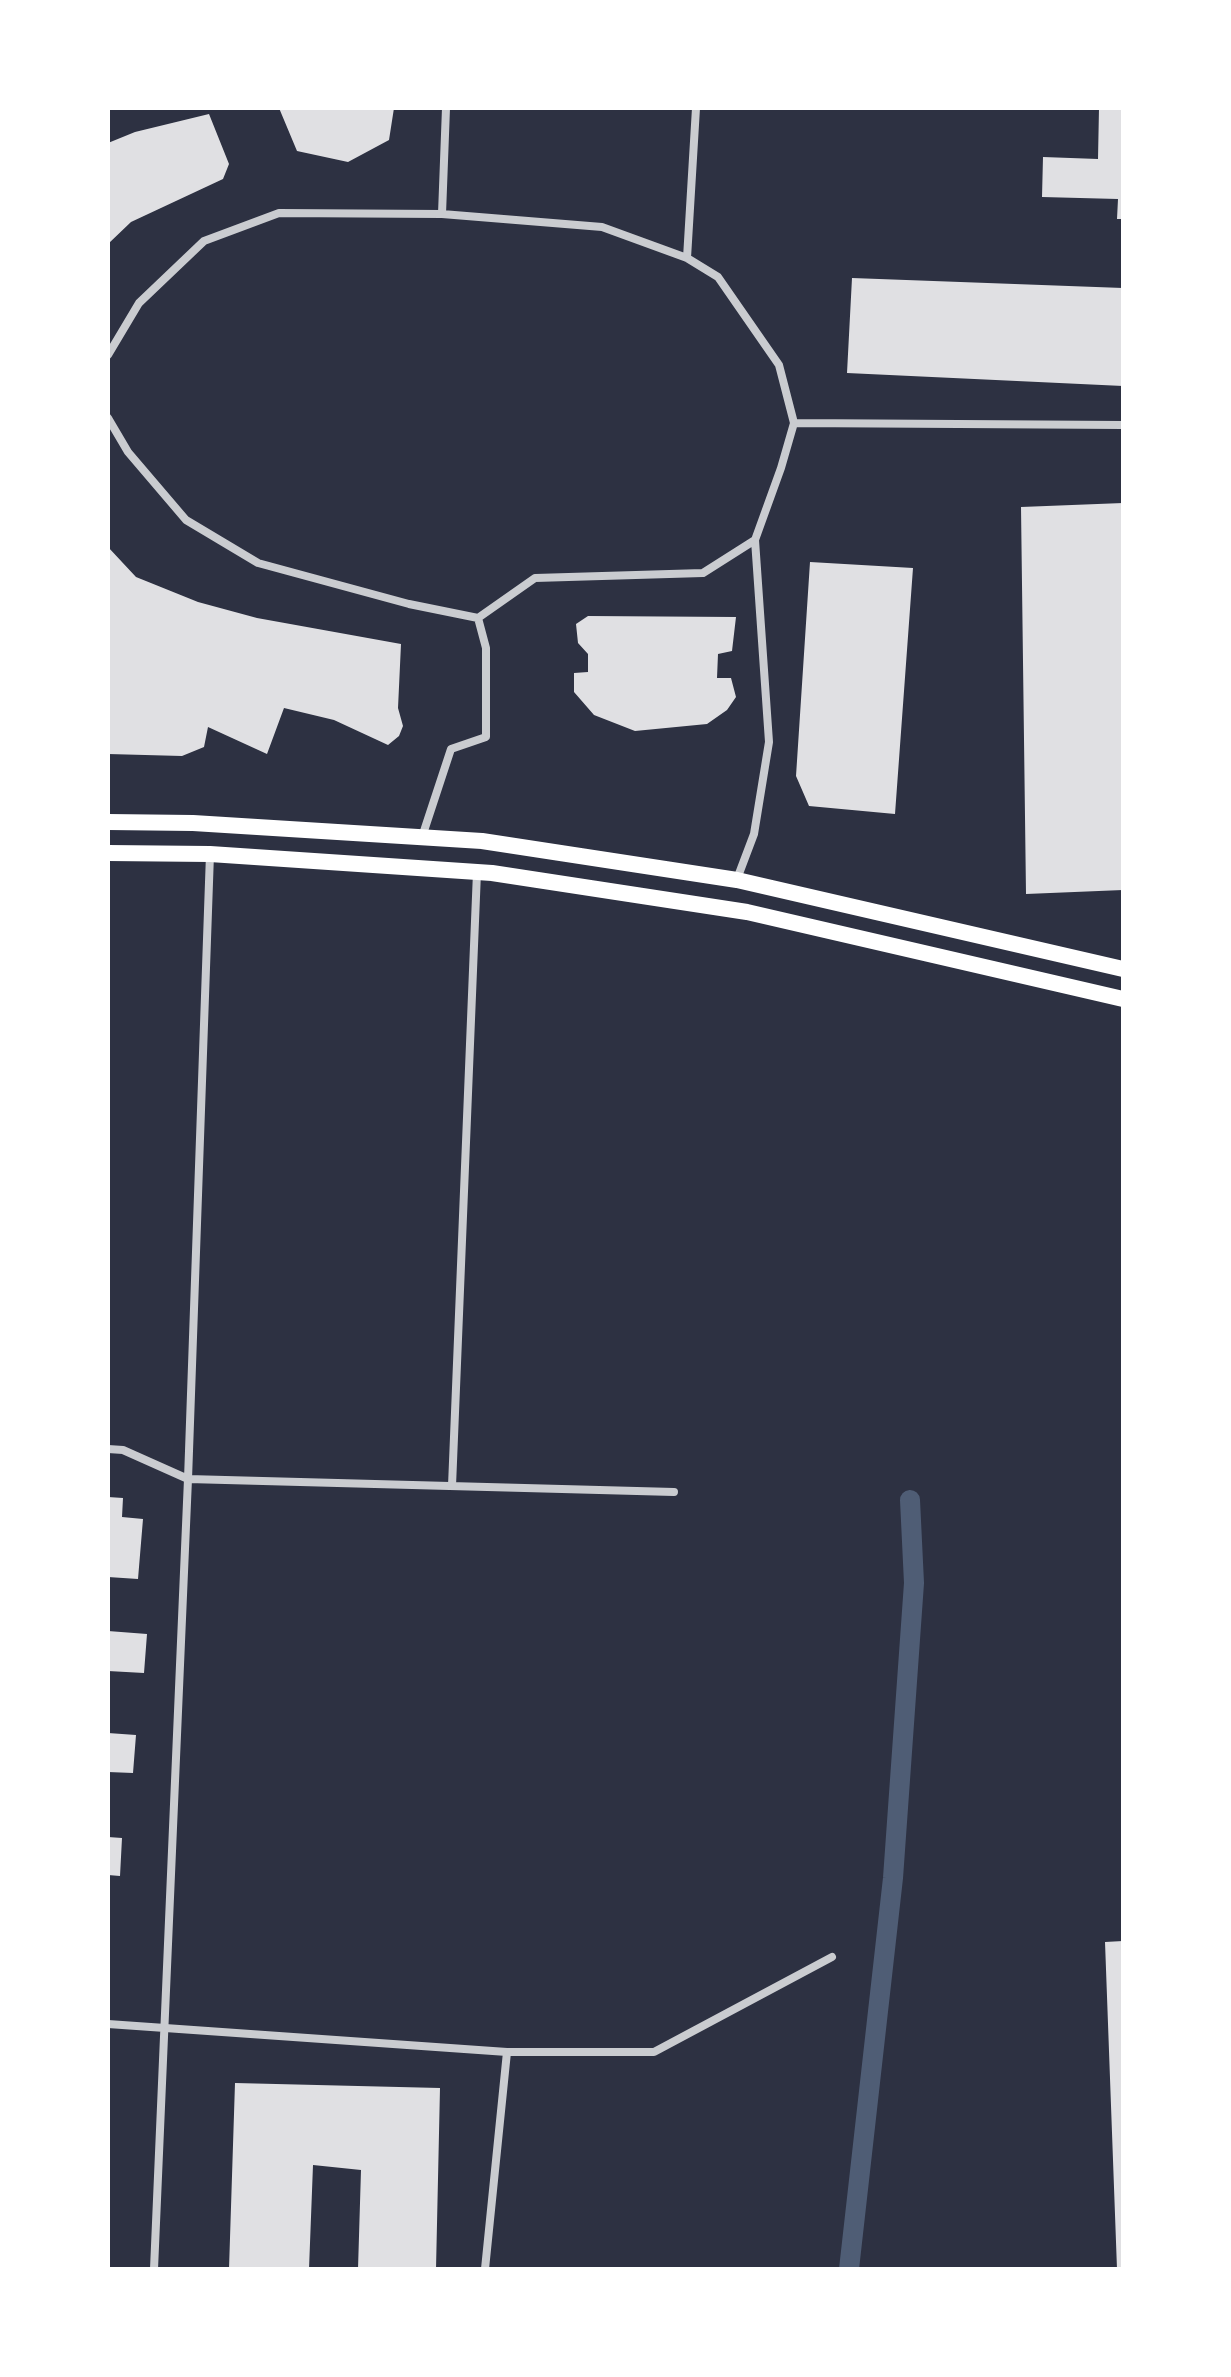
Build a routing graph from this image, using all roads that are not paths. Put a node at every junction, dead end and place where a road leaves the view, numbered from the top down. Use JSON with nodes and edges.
{"nodes":[{"id":1,"x":446,"y":108,"type":"edge"},
{"id":2,"x":696,"y":108,"type":"edge"},
{"id":3,"x":442,"y":214,"type":"junction"},
{"id":4,"x":687,"y":258,"type":"junction"},
{"id":5,"x":108,"y":355,"type":"edge"},
{"id":6,"x":108,"y":418,"type":"edge"},
{"id":7,"x":794,"y":423,"type":"junction"},
{"id":8,"x":1123,"y":425,"type":"edge"},
{"id":9,"x":755,"y":540,"type":"junction"},
{"id":10,"x":478,"y":618,"type":"junction"},
{"id":11,"x":108,"y":822,"type":"edge"},
{"id":12,"x":422,"y":837,"type":"junction"},
{"id":13,"x":108,"y":853,"type":"edge"},
{"id":14,"x":210,"y":854,"type":"junction"},
{"id":15,"x":477,"y":872,"type":"junction"},
{"id":16,"x":737,"y":880,"type":"junction"},
{"id":17,"x":1123,"y":969,"type":"edge"},
{"id":18,"x":1123,"y":999,"type":"edge"},
{"id":19,"x":108,"y":1449,"type":"edge"},
{"id":20,"x":188,"y":1479,"type":"junction"},
{"id":21,"x":452,"y":1486,"type":"junction"},
{"id":22,"x":674,"y":1492,"type":"dead end"},
{"id":23,"x":832,"y":1957,"type":"dead end"},
{"id":24,"x":108,"y":2024,"type":"edge"},
{"id":25,"x":164,"y":2028,"type":"junction"},
{"id":26,"x":507,"y":2052,"type":"junction"},
{"id":27,"x":154,"y":2269,"type":"edge"},
{"id":28,"x":485,"y":2269,"type":"edge"}],
"edges":[{"from":1,"to":3,"type":"street"},
{"from":2,"to":4,"type":"street"},
{"from":3,"to":4,"type":"street"},
{"from":3,"to":5,"type":"street"},
{"from":4,"to":7,"type":"street"},
{"from":6,"to":10,"type":"street"},
{"from":7,"to":8,"type":"street"},
{"from":7,"to":9,"type":"street"},
{"from":9,"to":10,"type":"street"},
{"from":9,"to":16,"type":"street"},
{"from":10,"to":12,"type":"street"},
{"from":11,"to":12,"type":"main road"},
{"from":12,"to":16,"type":"main road"},
{"from":13,"to":14,"type":"main road"},
{"from":14,"to":15,"type":"main road"},
{"from":14,"to":20,"type":"street"},
{"from":15,"to":18,"type":"main road"},
{"from":15,"to":21,"type":"street"},
{"from":16,"to":17,"type":"main road"},
{"from":19,"to":20,"type":"street"},
{"from":20,"to":21,"type":"street"},
{"from":20,"to":25,"type":"street"},
{"from":21,"to":22,"type":"street"},
{"from":23,"to":26,"type":"street"},
{"from":24,"to":25,"type":"street"},
{"from":25,"to":26,"type":"street"},
{"from":25,"to":27,"type":"street"},
{"from":26,"to":28,"type":"street"}]}
